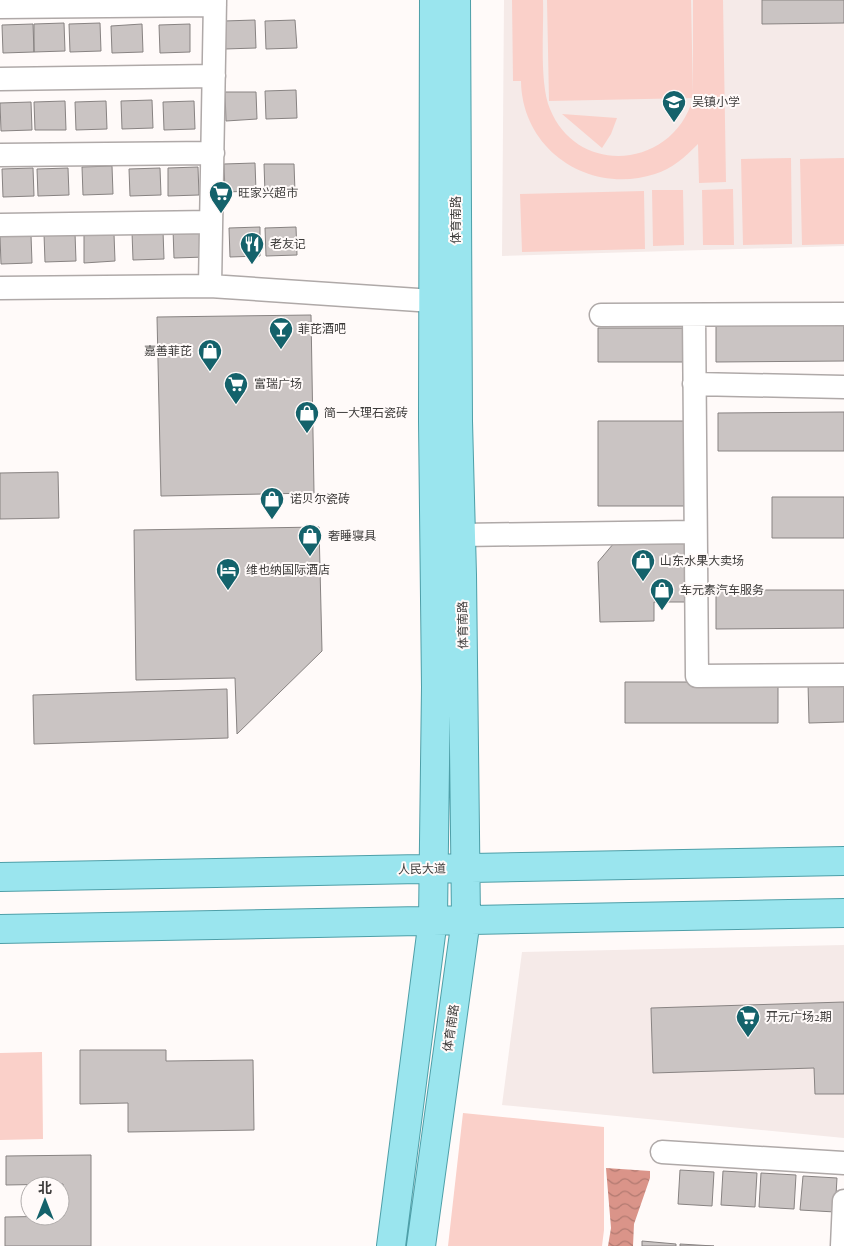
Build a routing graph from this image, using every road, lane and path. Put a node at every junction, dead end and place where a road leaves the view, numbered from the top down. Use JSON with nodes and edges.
{"nodes":[{"id":1,"x":434,"y":0,"type":"edge"},
{"id":2,"x":456,"y":0,"type":"edge"},
{"id":3,"x":215,"y":2,"type":"edge"},
{"id":4,"x":0,"y":7,"type":"edge"},
{"id":5,"x":214,"y":76,"type":"junction"},
{"id":6,"x":0,"y":79,"type":"edge"},
{"id":7,"x":212,"y":153,"type":"junction"},
{"id":8,"x":0,"y":155,"type":"edge"},
{"id":9,"x":211,"y":222,"type":"junction"},
{"id":10,"x":0,"y":225,"type":"edge"},
{"id":11,"x":210,"y":286,"type":"junction"},
{"id":12,"x":0,"y":288,"type":"edge"},
{"id":13,"x":434,"y":301,"type":"junction"},
{"id":14,"x":844,"y":314,"type":"edge"},
{"id":15,"x":601,"y":315,"type":"dead end"},
{"id":16,"x":694,"y":315,"type":"junction"},
{"id":17,"x":694,"y":384,"type":"junction"},
{"id":18,"x":844,"y":386,"type":"edge"},
{"id":19,"x":695,"y":532,"type":"junction"},
{"id":20,"x":461,"y":535,"type":"junction"},
{"id":21,"x":844,"y":676,"type":"edge"},
{"id":22,"x":844,"y":861,"type":"edge"},
{"id":23,"x":434,"y":869,"type":"junction"},
{"id":24,"x":466,"y":869,"type":"junction"},
{"id":25,"x":0,"y":877,"type":"edge"},
{"id":26,"x":844,"y":913,"type":"edge"},
{"id":27,"x":434,"y":919,"type":"junction"},
{"id":28,"x":466,"y":919,"type":"junction"},
{"id":29,"x":0,"y":929,"type":"edge"},
{"id":30,"x":662,"y":1152,"type":"dead end"},
{"id":31,"x":844,"y":1163,"type":"edge"},
{"id":32,"x":844,"y":1201,"type":"edge"},
{"id":33,"x":391,"y":1246,"type":"edge"},
{"id":34,"x":421,"y":1246,"type":"edge"},
{"id":35,"x":842,"y":1246,"type":"edge"}],
"edges":[{"from":1,"to":13,"type":"main road","name":"体育南路"},
{"from":2,"to":20,"type":"main road","name":"体育南路"},
{"from":3,"to":4,"type":"lane"},
{"from":3,"to":5,"type":"lane"},
{"from":5,"to":6,"type":"lane"},
{"from":5,"to":7,"type":"lane"},
{"from":7,"to":8,"type":"lane"},
{"from":7,"to":9,"type":"lane"},
{"from":9,"to":10,"type":"lane"},
{"from":9,"to":11,"type":"lane"},
{"from":11,"to":12,"type":"lane"},
{"from":11,"to":13,"type":"lane"},
{"from":13,"to":23,"type":"main road","name":"体育南路"},
{"from":14,"to":16,"type":"lane"},
{"from":15,"to":16,"type":"lane"},
{"from":16,"to":17,"type":"lane"},
{"from":17,"to":18,"type":"lane"},
{"from":17,"to":19,"type":"lane"},
{"from":19,"to":20,"type":"lane"},
{"from":19,"to":21,"type":"lane"},
{"from":20,"to":24,"type":"main road","name":"体育南路"},
{"from":22,"to":24,"type":"main road","name":"人民大道"},
{"from":23,"to":24,"type":"main road","name":"人民大道"},
{"from":23,"to":25,"type":"main road","name":"人民大道"},
{"from":23,"to":27,"type":"main road","name":"体育南路"},
{"from":24,"to":28,"type":"main road","name":"体育南路"},
{"from":26,"to":28,"type":"main road"},
{"from":27,"to":28,"type":"main road"},
{"from":27,"to":29,"type":"main road"},
{"from":27,"to":33,"type":"main road","name":"体育南路"},
{"from":28,"to":34,"type":"main road","name":"体育南路"},
{"from":30,"to":31,"type":"lane"},
{"from":32,"to":35,"type":"lane"}]}
